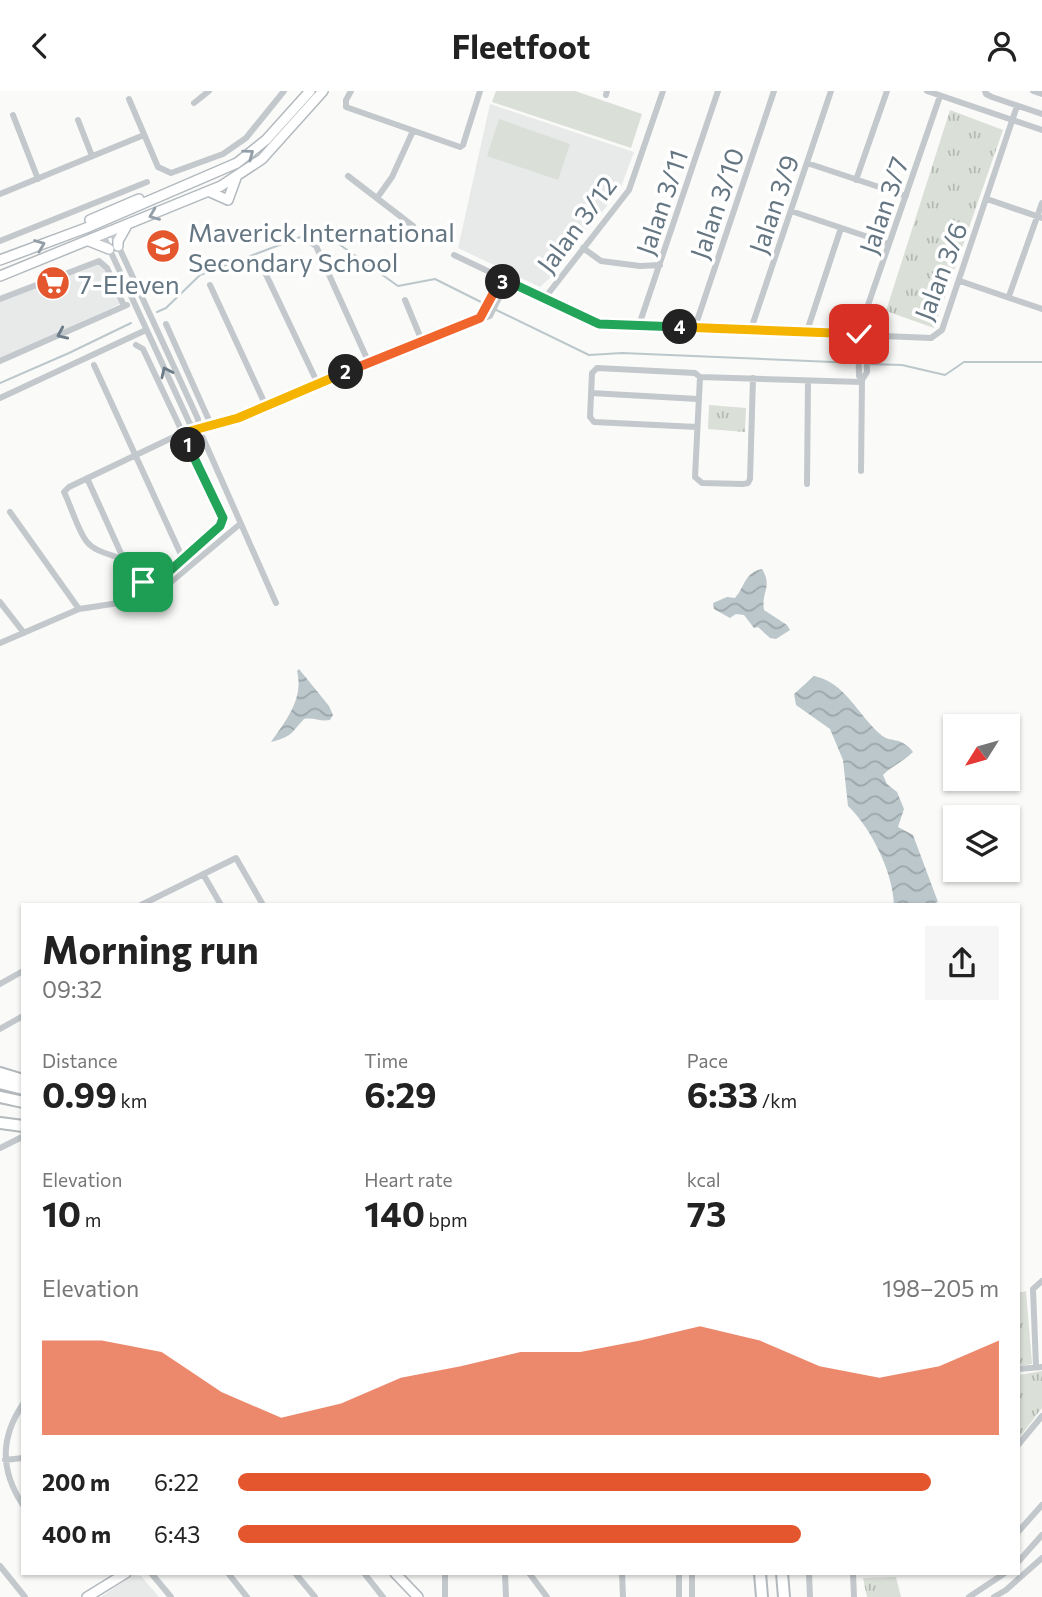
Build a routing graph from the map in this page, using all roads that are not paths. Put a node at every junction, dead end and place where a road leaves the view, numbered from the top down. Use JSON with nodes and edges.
{"nodes":[{"id":1,"x":209,"y":91,"type":"edge"},
{"id":2,"x":284,"y":91,"type":"edge"},
{"id":3,"x":310,"y":91,"type":"edge"},
{"id":4,"x":323,"y":91,"type":"edge"},
{"id":5,"x":351,"y":91,"type":"edge"},
{"id":6,"x":470,"y":91,"type":"edge"},
{"id":7,"x":663,"y":91,"type":"edge"},
{"id":8,"x":718,"y":91,"type":"edge"},
{"id":9,"x":774,"y":91,"type":"edge"},
{"id":10,"x":831,"y":91,"type":"edge"},
{"id":11,"x":887,"y":91,"type":"edge"},
{"id":12,"x":927,"y":91,"type":"edge"},
{"id":13,"x":985,"y":91,"type":"edge"},
{"id":14,"x":1033,"y":91,"type":"edge"},
{"id":15,"x":479,"y":92,"type":"edge"},
{"id":16,"x":1042,"y":94,"type":"edge"},
{"id":17,"x":940,"y":96,"type":"junction"},
{"id":18,"x":129,"y":99,"type":"dead end"},
{"id":19,"x":194,"y":103,"type":"dead end"},
{"id":20,"x":1017,"y":106,"type":"junction"},
{"id":21,"x":1042,"y":114,"type":"edge"},
{"id":22,"x":13,"y":115,"type":"dead end"},
{"id":23,"x":78,"y":120,"type":"dead end"},
{"id":24,"x":1012,"y":121,"type":"junction"},
{"id":25,"x":1042,"y":130,"type":"edge"},
{"id":26,"x":413,"y":131,"type":"junction"},
{"id":27,"x":144,"y":135,"type":"junction"},
{"id":28,"x":92,"y":156,"type":"junction"},
{"id":29,"x":807,"y":163,"type":"junction"},
{"id":30,"x":348,"y":176,"type":"dead end"},
{"id":31,"x":236,"y":178,"type":"junction"},
{"id":32,"x":38,"y":179,"type":"junction"},
{"id":33,"x":856,"y":180,"type":"junction"},
{"id":34,"x":147,"y":182,"type":"dead end"},
{"id":35,"x":174,"y":191,"type":"junction"},
{"id":36,"x":210,"y":192,"type":"junction"},
{"id":37,"x":0,"y":194,"type":"edge"},
{"id":38,"x":906,"y":196,"type":"junction"},
{"id":39,"x":377,"y":198,"type":"junction"},
{"id":40,"x":987,"y":199,"type":"junction"},
{"id":41,"x":1042,"y":203,"type":"edge"},
{"id":42,"x":791,"y":211,"type":"junction"},
{"id":43,"x":1040,"y":217,"type":"edge"},
{"id":44,"x":127,"y":226,"type":"junction"},
{"id":45,"x":413,"y":226,"type":"dead end"},
{"id":46,"x":104,"y":227,"type":"junction"},
{"id":47,"x":841,"y":228,"type":"junction"},
{"id":48,"x":80,"y":230,"type":"junction"},
{"id":49,"x":0,"y":241,"type":"edge"},
{"id":50,"x":89,"y":241,"type":"junction"},
{"id":51,"x":310,"y":242,"type":"dead end"},
{"id":52,"x":889,"y":244,"type":"junction"},
{"id":53,"x":114,"y":248,"type":"junction"},
{"id":54,"x":583,"y":248,"type":"junction"},
{"id":55,"x":454,"y":255,"type":"dead end"},
{"id":56,"x":0,"y":260,"type":"edge"},
{"id":57,"x":261,"y":264,"type":"dead end"},
{"id":58,"x":660,"y":265,"type":"junction"},
{"id":59,"x":0,"y":276,"type":"edge"},
{"id":60,"x":505,"y":280,"type":"junction"},
{"id":61,"x":960,"y":281,"type":"junction"},
{"id":62,"x":210,"y":285,"type":"dead end"},
{"id":63,"x":1009,"y":296,"type":"junction"},
{"id":64,"x":142,"y":298,"type":"junction"},
{"id":65,"x":0,"y":299,"type":"edge"},
{"id":66,"x":544,"y":299,"type":"junction"},
{"id":67,"x":405,"y":300,"type":"dead end"},
{"id":68,"x":133,"y":302,"type":"junction"},
{"id":69,"x":124,"y":306,"type":"junction"},
{"id":70,"x":1042,"y":309,"type":"edge"},
{"id":71,"x":166,"y":324,"type":"dead end"},
{"id":72,"x":639,"y":325,"type":"junction"},
{"id":73,"x":695,"y":327,"type":"junction"},
{"id":74,"x":751,"y":329,"type":"junction"},
{"id":75,"x":146,"y":330,"type":"junction"},
{"id":76,"x":807,"y":331,"type":"junction"},
{"id":77,"x":861,"y":334,"type":"junction"},
{"id":78,"x":422,"y":341,"type":"junction"},
{"id":79,"x":136,"y":345,"type":"dead end"},
{"id":80,"x":0,"y":361,"type":"edge"},
{"id":81,"x":369,"y":363,"type":"junction"},
{"id":82,"x":94,"y":365,"type":"dead end"},
{"id":83,"x":700,"y":377,"type":"junction"},
{"id":84,"x":862,"y":377,"type":"junction"},
{"id":85,"x":753,"y":378,"type":"junction"},
{"id":86,"x":808,"y":381,"type":"junction"},
{"id":87,"x":318,"y":384,"type":"junction"},
{"id":88,"x":591,"y":393,"type":"junction"},
{"id":89,"x":0,"y":398,"type":"edge"},
{"id":90,"x":698,"y":398,"type":"junction"},
{"id":91,"x":266,"y":406,"type":"junction"},
{"id":92,"x":212,"y":427,"type":"junction"},
{"id":93,"x":697,"y":427,"type":"junction"},
{"id":94,"x":199,"y":429,"type":"junction"},
{"id":95,"x":183,"y":433,"type":"junction"},
{"id":96,"x":136,"y":454,"type":"junction"},
{"id":97,"x":861,"y":471,"type":"dead end"},
{"id":98,"x":88,"y":478,"type":"junction"},
{"id":99,"x":807,"y":484,"type":"dead end"},
{"id":100,"x":10,"y":512,"type":"dead end"},
{"id":101,"x":240,"y":524,"type":"junction"},
{"id":102,"x":183,"y":559,"type":"junction"},
{"id":103,"x":124,"y":560,"type":"junction"},
{"id":104,"x":0,"y":602,"type":"edge"},
{"id":105,"x":276,"y":603,"type":"dead end"},
{"id":106,"x":79,"y":609,"type":"junction"},
{"id":107,"x":24,"y":633,"type":"junction"},
{"id":108,"x":0,"y":643,"type":"edge"},
{"id":109,"x":204,"y":874,"type":"junction"},
{"id":110,"x":148,"y":903,"type":"edge"},
{"id":111,"x":220,"y":903,"type":"edge"},
{"id":112,"x":262,"y":903,"type":"edge"},
{"id":113,"x":21,"y":972,"type":"edge"},
{"id":114,"x":0,"y":984,"type":"edge"},
{"id":115,"x":21,"y":1017,"type":"edge"},
{"id":116,"x":0,"y":1028,"type":"edge"},
{"id":117,"x":0,"y":1073,"type":"edge"},
{"id":118,"x":21,"y":1079,"type":"edge"},
{"id":119,"x":0,"y":1083,"type":"edge"},
{"id":120,"x":21,"y":1088,"type":"edge"},
{"id":121,"x":0,"y":1097,"type":"edge"},
{"id":122,"x":21,"y":1102,"type":"edge"},
{"id":123,"x":0,"y":1123,"type":"edge"},
{"id":124,"x":21,"y":1126,"type":"edge"},
{"id":125,"x":21,"y":1138,"type":"edge"},
{"id":126,"x":0,"y":1148,"type":"edge"},
{"id":127,"x":1042,"y":1281,"type":"edge"},
{"id":128,"x":1039,"y":1367,"type":"edge"},
{"id":129,"x":1020,"y":1369,"type":"edge"},
{"id":130,"x":21,"y":1407,"type":"edge"},
{"id":131,"x":1042,"y":1416,"type":"edge"},
{"id":132,"x":1020,"y":1443,"type":"edge"},
{"id":133,"x":21,"y":1458,"type":"edge"},
{"id":134,"x":5,"y":1459,"type":"junction"},
{"id":135,"x":21,"y":1502,"type":"edge"},
{"id":136,"x":1042,"y":1505,"type":"edge"},
{"id":137,"x":1020,"y":1530,"type":"edge"},
{"id":138,"x":1042,"y":1535,"type":"edge"},
{"id":139,"x":1042,"y":1558,"type":"edge"},
{"id":140,"x":1020,"y":1560,"type":"edge"},
{"id":141,"x":0,"y":1566,"type":"edge"},
{"id":142,"x":123,"y":1575,"type":"edge"},
{"id":143,"x":153,"y":1575,"type":"edge"},
{"id":144,"x":230,"y":1575,"type":"edge"},
{"id":145,"x":297,"y":1575,"type":"edge"},
{"id":146,"x":366,"y":1575,"type":"edge"},
{"id":147,"x":397,"y":1575,"type":"edge"},
{"id":148,"x":445,"y":1575,"type":"edge"},
{"id":149,"x":505,"y":1575,"type":"edge"},
{"id":150,"x":530,"y":1575,"type":"edge"},
{"id":151,"x":622,"y":1575,"type":"edge"},
{"id":152,"x":679,"y":1575,"type":"edge"},
{"id":153,"x":692,"y":1575,"type":"edge"},
{"id":154,"x":760,"y":1575,"type":"edge"},
{"id":155,"x":782,"y":1575,"type":"edge"},
{"id":156,"x":809,"y":1575,"type":"edge"},
{"id":157,"x":853,"y":1575,"type":"edge"},
{"id":158,"x":992,"y":1575,"type":"edge"},
{"id":159,"x":1002,"y":1575,"type":"edge"},
{"id":160,"x":996,"y":1580,"type":"junction"},
{"id":161,"x":25,"y":1597,"type":"edge"},
{"id":162,"x":87,"y":1597,"type":"edge"},
{"id":163,"x":171,"y":1597,"type":"edge"},
{"id":164,"x":247,"y":1597,"type":"edge"},
{"id":165,"x":314,"y":1597,"type":"edge"},
{"id":166,"x":383,"y":1597,"type":"edge"},
{"id":167,"x":418,"y":1597,"type":"edge"},
{"id":168,"x":445,"y":1597,"type":"edge"},
{"id":169,"x":506,"y":1597,"type":"edge"},
{"id":170,"x":547,"y":1597,"type":"edge"},
{"id":171,"x":622,"y":1597,"type":"edge"},
{"id":172,"x":680,"y":1597,"type":"edge"},
{"id":173,"x":692,"y":1597,"type":"edge"},
{"id":174,"x":762,"y":1597,"type":"edge"},
{"id":175,"x":784,"y":1597,"type":"edge"},
{"id":176,"x":810,"y":1597,"type":"edge"},
{"id":177,"x":854,"y":1597,"type":"edge"},
{"id":178,"x":969,"y":1597,"type":"edge"},
{"id":179,"x":993,"y":1597,"type":"edge"}],
"edges":[{"from":1,"to":19,"type":"street"},
{"from":2,"to":27,"type":"street"},
{"from":35,"to":3,"type":"street","one_way":true},
{"from":4,"to":31,"type":"street"},
{"from":5,"to":26,"type":"street"},
{"from":6,"to":15,"type":"street"},
{"from":7,"to":54,"type":"street","name":"Jalan 3/12"},
{"from":8,"to":58,"type":"street","name":"Jalan 3/11"},
{"from":9,"to":73,"type":"street","name":"Jalan 3/10"},
{"from":10,"to":29,"type":"street","name":"Jalan 3/9"},
{"from":11,"to":33,"type":"street"},
{"from":12,"to":17,"type":"street"},
{"from":13,"to":20,"type":"street"},
{"from":14,"to":16,"type":"street"},
{"from":15,"to":26,"type":"street"},
{"from":17,"to":24,"type":"street"},
{"from":17,"to":38,"type":"street","name":"Jalan 3/7"},
{"from":18,"to":27,"type":"street"},
{"from":20,"to":21,"type":"street"},
{"from":20,"to":24,"type":"street","name":"Jalan 3/6"},
{"from":22,"to":32,"type":"street"},
{"from":23,"to":28,"type":"street"},
{"from":24,"to":25,"type":"street"},
{"from":24,"to":40,"type":"street","name":"Jalan 3/6"},
{"from":26,"to":39,"type":"street"},
{"from":27,"to":28,"type":"street"},
{"from":28,"to":32,"type":"street"},
{"from":29,"to":33,"type":"street"},
{"from":29,"to":42,"type":"street","name":"Jalan 3/9"},
{"from":30,"to":39,"type":"street"},
{"from":31,"to":36,"type":"street"},
{"from":31,"to":36,"type":"street"},
{"from":32,"to":37,"type":"street"},
{"from":33,"to":38,"type":"street"},
{"from":34,"to":49,"type":"street"},
{"from":35,"to":46,"type":"street"},
{"from":35,"to":48,"type":"street"},
{"from":36,"to":44,"type":"street","one_way":true},
{"from":38,"to":52,"type":"street","name":"Jalan 3/7"},
{"from":39,"to":45,"type":"street"},
{"from":40,"to":43,"type":"street"},
{"from":40,"to":61,"type":"street","name":"Jalan 3/6"},
{"from":41,"to":43,"type":"street"},
{"from":42,"to":47,"type":"street"},
{"from":42,"to":74,"type":"street","name":"Jalan 3/9"},
{"from":43,"to":63,"type":"street"},
{"from":44,"to":46,"type":"street"},
{"from":44,"to":53,"type":"street"},
{"from":46,"to":48,"type":"street"},
{"from":46,"to":50,"type":"street"},
{"from":46,"to":53,"type":"street"},
{"from":47,"to":52,"type":"street"},
{"from":47,"to":76,"type":"street"},
{"from":56,"to":48,"type":"street","one_way":true},
{"from":50,"to":53,"type":"street"},
{"from":50,"to":59,"type":"street"},
{"from":51,"to":81,"type":"street"},
{"from":52,"to":77,"type":"street","name":"Jalan 3/7"},
{"from":53,"to":64,"type":"street"},
{"from":53,"to":68,"type":"street"},
{"from":54,"to":58,"type":"street"},
{"from":54,"to":66,"type":"street","name":"Jalan 3/12"},
{"from":55,"to":60,"type":"street","name":"Jalan 3/6"},
{"from":57,"to":87,"type":"street"},
{"from":58,"to":72,"type":"street","name":"Jalan 3/11"},
{"from":60,"to":66,"type":"street","name":"Jalan 3/6"},
{"from":60,"to":78,"type":"street"},
{"from":61,"to":63,"type":"street"},
{"from":61,"to":77,"type":"street","name":"Jalan 3/6"},
{"from":62,"to":91,"type":"street"},
{"from":63,"to":70,"type":"street"},
{"from":64,"to":68,"type":"street"},
{"from":64,"to":94,"type":"street"},
{"from":65,"to":69,"type":"street"},
{"from":66,"to":72,"type":"street","name":"Jalan 3/6"},
{"from":67,"to":78,"type":"street"},
{"from":68,"to":69,"type":"street"},
{"from":68,"to":75,"type":"street"},
{"from":69,"to":80,"type":"street","one_way":true},
{"from":71,"to":92,"type":"street"},
{"from":72,"to":73,"type":"street","name":"Jalan 3/6"},
{"from":73,"to":74,"type":"street","name":"Jalan 3/6"},
{"from":74,"to":76,"type":"street","name":"Jalan 3/6"},
{"from":75,"to":89,"type":"street"},
{"from":94,"to":75,"type":"street","one_way":true},
{"from":76,"to":77,"type":"street","name":"Jalan 3/6"},
{"from":77,"to":84,"type":"street"},
{"from":77,"to":84,"type":"street"},
{"from":78,"to":81,"type":"street"},
{"from":79,"to":95,"type":"street"},
{"from":81,"to":87,"type":"street"},
{"from":82,"to":96,"type":"street"},
{"from":83,"to":85,"type":"street"},
{"from":83,"to":88,"type":"street"},
{"from":83,"to":90,"type":"street"},
{"from":84,"to":86,"type":"street"},
{"from":84,"to":97,"type":"street"},
{"from":85,"to":86,"type":"street"},
{"from":85,"to":93,"type":"street"},
{"from":86,"to":99,"type":"street"},
{"from":87,"to":91,"type":"street"},
{"from":88,"to":90,"type":"street"},
{"from":88,"to":93,"type":"street"},
{"from":90,"to":93,"type":"street"},
{"from":91,"to":92,"type":"street"},
{"from":92,"to":94,"type":"street"},
{"from":94,"to":95,"type":"street"},
{"from":94,"to":101,"type":"street"},
{"from":95,"to":96,"type":"street"},
{"from":95,"to":102,"type":"street"},
{"from":96,"to":98,"type":"street"},
{"from":96,"to":102,"type":"street"},
{"from":98,"to":103,"type":"street"},
{"from":98,"to":103,"type":"street"},
{"from":100,"to":106,"type":"street"},
{"from":101,"to":105,"type":"street"},
{"from":101,"to":106,"type":"street"},
{"from":102,"to":103,"type":"street"},
{"from":104,"to":107,"type":"street"},
{"from":106,"to":107,"type":"street"},
{"from":107,"to":108,"type":"street"},
{"from":109,"to":110,"type":"street"},
{"from":109,"to":111,"type":"street"},
{"from":109,"to":112,"type":"street"},
{"from":113,"to":114,"type":"street"},
{"from":115,"to":116,"type":"street"},
{"from":117,"to":118,"type":"highway"},
{"from":119,"to":120,"type":"highway"},
{"from":121,"to":122,"type":"highway"},
{"from":123,"to":124,"type":"highway"},
{"from":125,"to":126,"type":"street"},
{"from":127,"to":128,"type":"street"},
{"from":128,"to":129,"type":"street"},
{"from":130,"to":134,"type":"street"},
{"from":131,"to":132,"type":"street"},
{"from":133,"to":134,"type":"street"},
{"from":134,"to":135,"type":"street"},
{"from":136,"to":137,"type":"street"},
{"from":138,"to":140,"type":"street"},
{"from":139,"to":179,"type":"street"},
{"from":141,"to":161,"type":"street"},
{"from":142,"to":162,"type":"street"},
{"from":143,"to":163,"type":"street"},
{"from":144,"to":164,"type":"street"},
{"from":145,"to":165,"type":"street"},
{"from":146,"to":166,"type":"street"},
{"from":147,"to":167,"type":"street"},
{"from":148,"to":168,"type":"street"},
{"from":149,"to":169,"type":"street"},
{"from":150,"to":170,"type":"street"},
{"from":151,"to":171,"type":"street"},
{"from":152,"to":172,"type":"street"},
{"from":153,"to":173,"type":"street"},
{"from":154,"to":174,"type":"highway"},
{"from":155,"to":175,"type":"highway"},
{"from":156,"to":176,"type":"street"},
{"from":157,"to":177,"type":"street"},
{"from":158,"to":160,"type":"street"},
{"from":159,"to":160,"type":"street"},
{"from":160,"to":178,"type":"street"}]}
